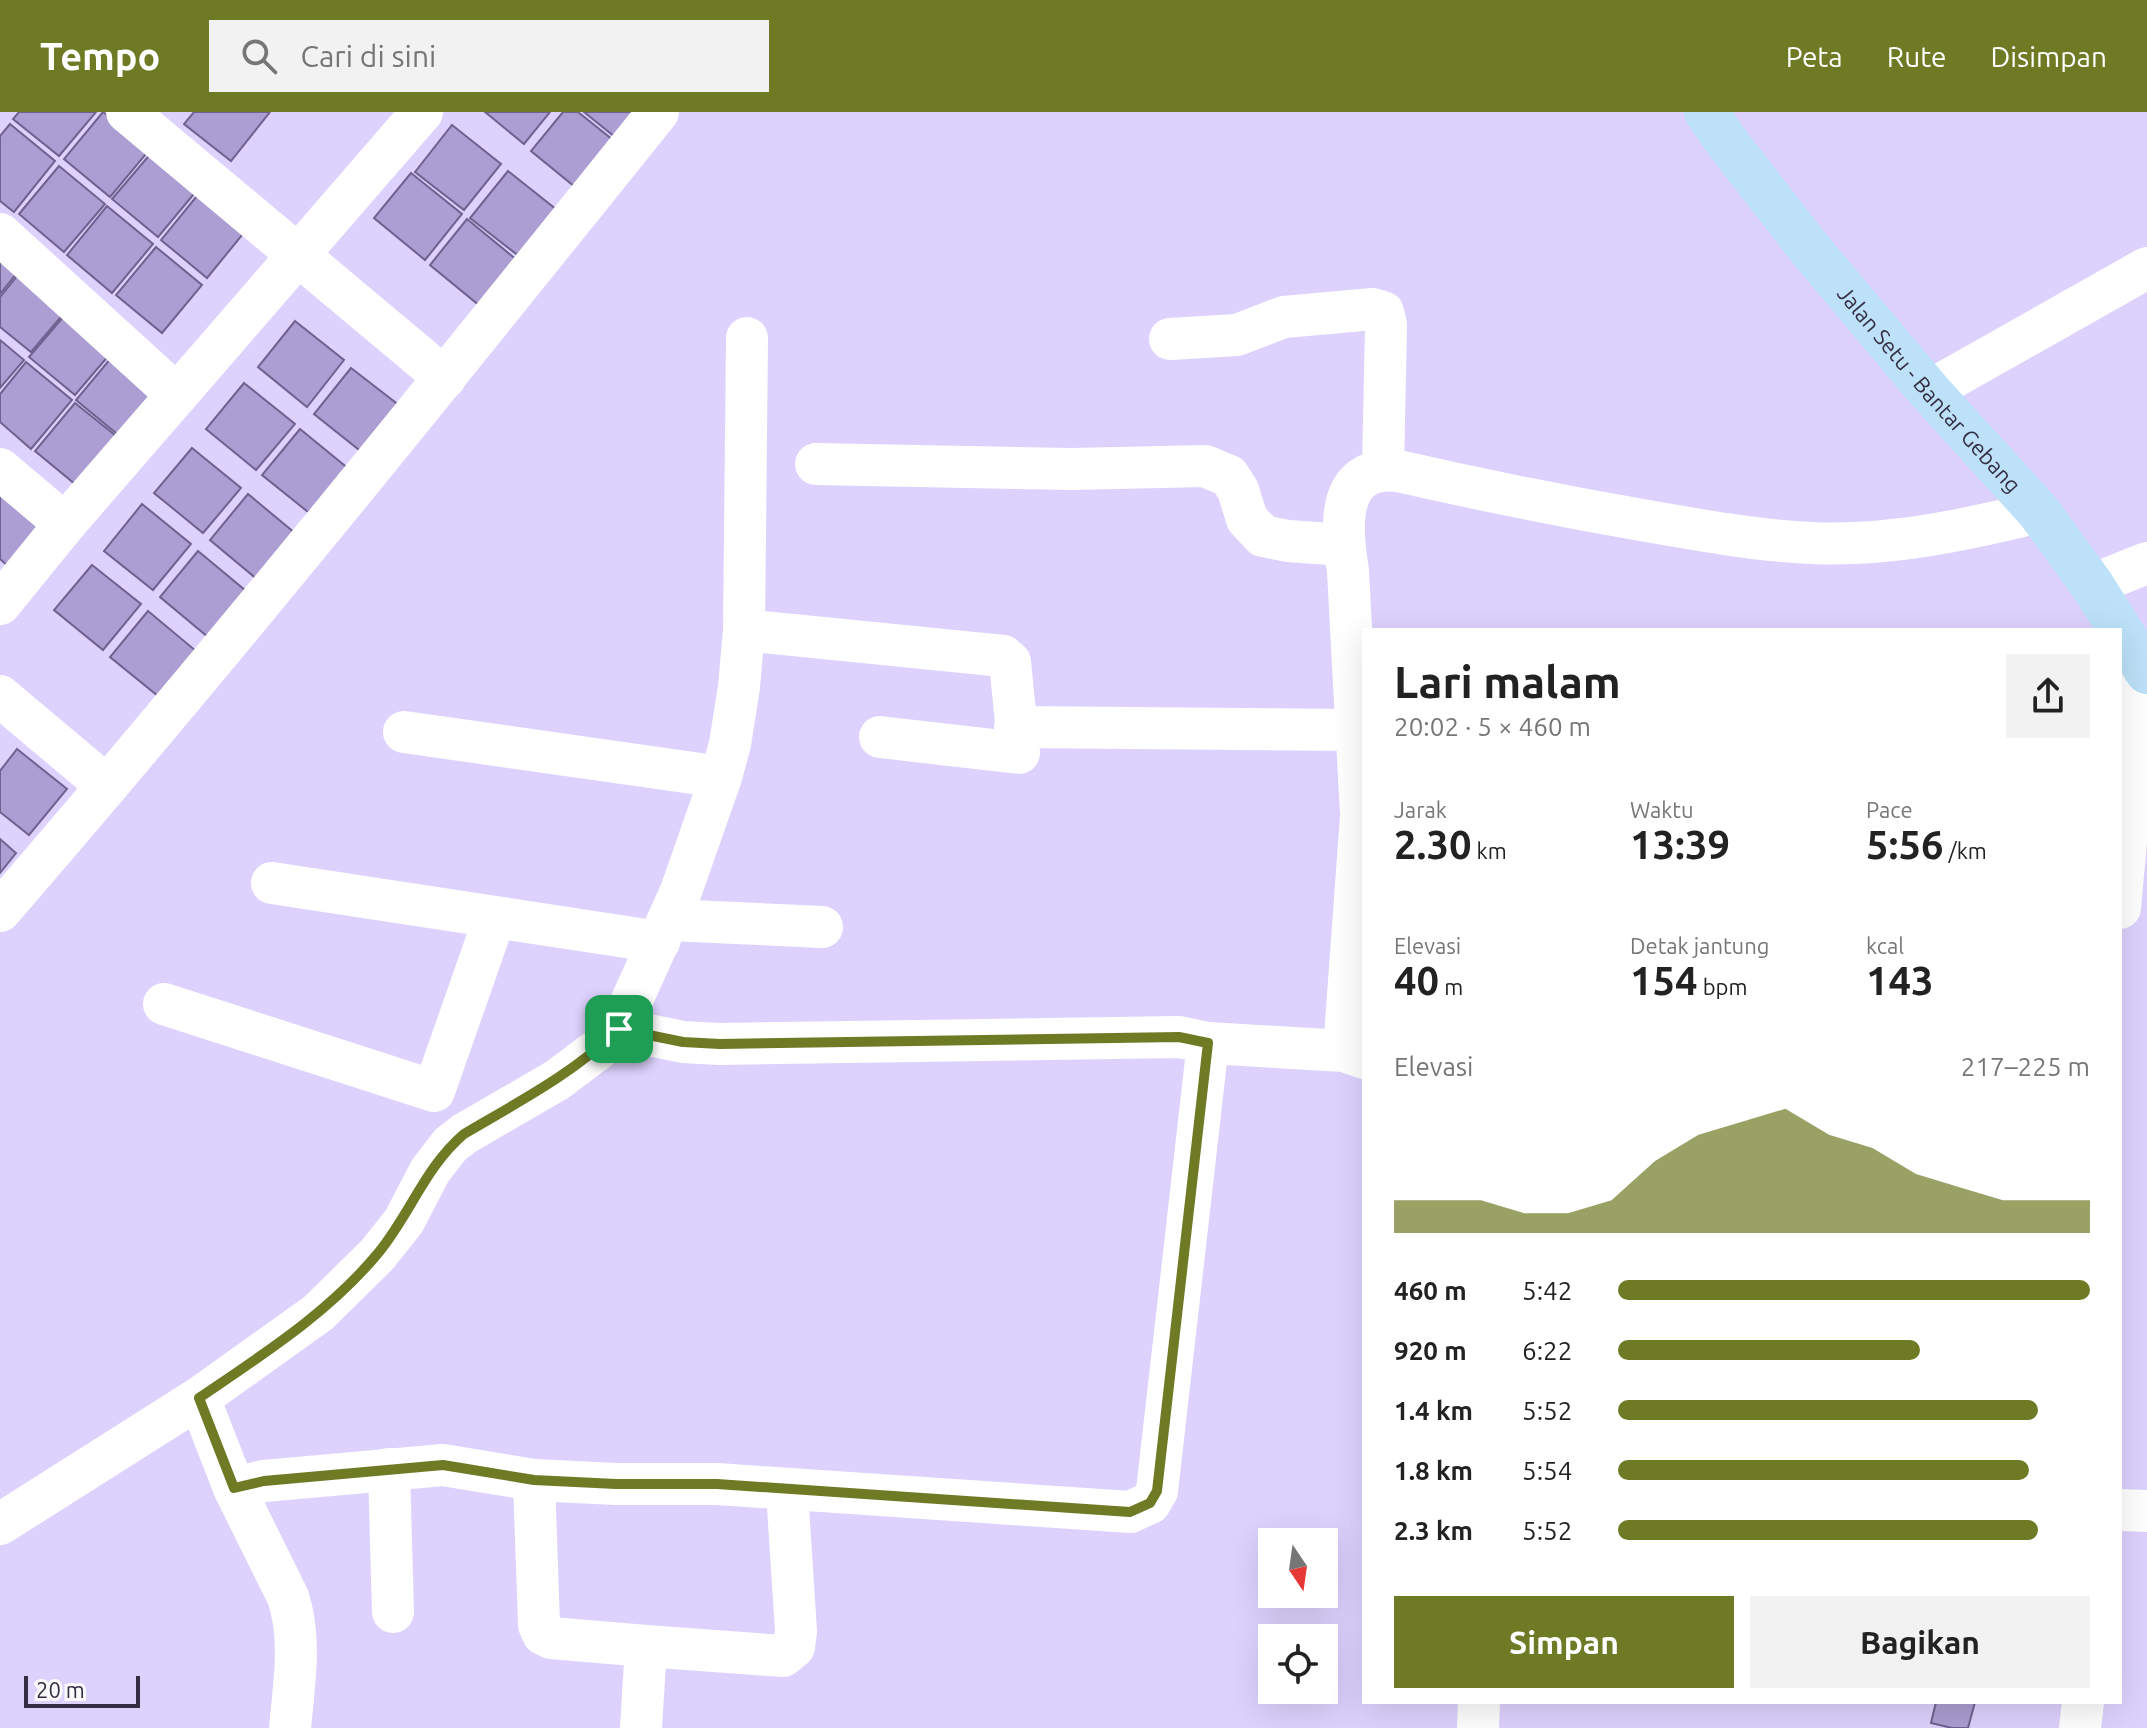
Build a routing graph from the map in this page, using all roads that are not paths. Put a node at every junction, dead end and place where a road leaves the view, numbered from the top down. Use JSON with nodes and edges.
{"nodes":[{"id":1,"x":127,"y":112,"type":"edge"},
{"id":2,"x":658,"y":112,"type":"edge"},
{"id":3,"x":1706,"y":112,"type":"edge"},
{"id":4,"x":409,"y":117,"type":"edge"},
{"id":5,"x":0,"y":234,"type":"edge"},
{"id":6,"x":296,"y":256,"type":"junction"},
{"id":7,"x":2147,"y":268,"type":"edge"},
{"id":8,"x":747,"y":338,"type":"dead end"},
{"id":9,"x":1170,"y":339,"type":"dead end"},
{"id":10,"x":445,"y":378,"type":"junction"},
{"id":11,"x":1929,"y":391,"type":"junction"},
{"id":12,"x":177,"y":395,"type":"junction"},
{"id":13,"x":816,"y":464,"type":"dead end"},
{"id":14,"x":0,"y":469,"type":"edge"},
{"id":15,"x":1383,"y":470,"type":"junction"},
{"id":16,"x":2039,"y":512,"type":"junction"},
{"id":17,"x":65,"y":524,"type":"junction"},
{"id":18,"x":1344,"y":545,"type":"junction"},
{"id":19,"x":2147,"y":563,"type":"edge"},
{"id":20,"x":2092,"y":585,"type":"junction"},
{"id":21,"x":0,"y":604,"type":"edge"},
{"id":22,"x":2120,"y":628,"type":"edge"},
{"id":23,"x":744,"y":630,"type":"junction"},
{"id":24,"x":2122,"y":631,"type":"edge"},
{"id":25,"x":2145,"y":667,"type":"edge"},
{"id":26,"x":0,"y":696,"type":"edge"},
{"id":27,"x":1015,"y":727,"type":"junction"},
{"id":28,"x":1357,"y":730,"type":"junction"},
{"id":29,"x":404,"y":732,"type":"dead end"},
{"id":30,"x":880,"y":737,"type":"dead end"},
{"id":31,"x":721,"y":777,"type":"junction"},
{"id":32,"x":107,"y":786,"type":"junction"},
{"id":33,"x":2124,"y":852,"type":"edge"},
{"id":34,"x":2122,"y":880,"type":"edge"},
{"id":35,"x":272,"y":883,"type":"dead end"},
{"id":36,"x":0,"y":911,"type":"edge"},
{"id":37,"x":495,"y":917,"type":"junction"},
{"id":38,"x":822,"y":927,"type":"dead end"},
{"id":39,"x":664,"y":931,"type":"junction"},
{"id":40,"x":164,"y":1004,"type":"dead end"},
{"id":41,"x":619,"y":1029,"type":"junction"},
{"id":42,"x":1208,"y":1043,"type":"junction"},
{"id":43,"x":1354,"y":1054,"type":"edge"},
{"id":44,"x":199,"y":1398,"type":"junction"},
{"id":45,"x":389,"y":1469,"type":"junction"},
{"id":46,"x":534,"y":1480,"type":"junction"},
{"id":47,"x":234,"y":1488,"type":"junction"},
{"id":48,"x":787,"y":1491,"type":"junction"},
{"id":49,"x":2122,"y":1510,"type":"edge"},
{"id":50,"x":2147,"y":1511,"type":"edge"},
{"id":51,"x":0,"y":1524,"type":"edge"},
{"id":52,"x":393,"y":1612,"type":"dead end"},
{"id":53,"x":646,"y":1646,"type":"junction"},
{"id":54,"x":1479,"y":1704,"type":"edge"},
{"id":55,"x":2083,"y":1704,"type":"edge"},
{"id":56,"x":290,"y":1728,"type":"edge"},
{"id":57,"x":641,"y":1728,"type":"edge"},
{"id":58,"x":1478,"y":1728,"type":"edge"},
{"id":59,"x":2080,"y":1728,"type":"edge"}],
"edges":[{"from":1,"to":6,"type":"street"},
{"from":2,"to":10,"type":"street"},
{"from":3,"to":11,"type":"main road","name":"Jalan Setu - Bantar Gebang"},
{"from":4,"to":6,"type":"street"},
{"from":5,"to":12,"type":"street"},
{"from":6,"to":10,"type":"street"},
{"from":6,"to":12,"type":"street"},
{"from":7,"to":11,"type":"street"},
{"from":8,"to":23,"type":"street"},
{"from":9,"to":15,"type":"street"},
{"from":10,"to":32,"type":"street"},
{"from":11,"to":16,"type":"main road","name":"Jalan Setu - Bantar Gebang"},
{"from":12,"to":17,"type":"street"},
{"from":13,"to":18,"type":"street"},
{"from":14,"to":17,"type":"street"},
{"from":15,"to":16,"type":"street"},
{"from":15,"to":18,"type":"street"},
{"from":16,"to":20,"type":"main road","name":"Jalan Setu - Bantar Gebang"},
{"from":17,"to":21,"type":"street"},
{"from":18,"to":28,"type":"street"},
{"from":19,"to":20,"type":"street"},
{"from":20,"to":22,"type":"main road","name":"Jalan Setu - Bantar Gebang"},
{"from":23,"to":27,"type":"street"},
{"from":23,"to":31,"type":"street"},
{"from":24,"to":25,"type":"main road","name":"Jalan Setu - Bantar Gebang"},
{"from":25,"to":33,"type":"street"},
{"from":26,"to":32,"type":"street"},
{"from":27,"to":28,"type":"street"},
{"from":27,"to":30,"type":"street"},
{"from":28,"to":43,"type":"street"},
{"from":29,"to":31,"type":"street"},
{"from":31,"to":39,"type":"street"},
{"from":32,"to":36,"type":"street"},
{"from":33,"to":34,"type":"street"},
{"from":35,"to":37,"type":"street"},
{"from":37,"to":39,"type":"street"},
{"from":37,"to":40,"type":"street"},
{"from":38,"to":39,"type":"street"},
{"from":39,"to":41,"type":"street"},
{"from":41,"to":42,"type":"street"},
{"from":41,"to":44,"type":"street"},
{"from":42,"to":43,"type":"street"},
{"from":42,"to":48,"type":"street"},
{"from":44,"to":47,"type":"street"},
{"from":44,"to":51,"type":"street"},
{"from":45,"to":46,"type":"street"},
{"from":45,"to":47,"type":"street"},
{"from":45,"to":52,"type":"street"},
{"from":46,"to":48,"type":"street"},
{"from":46,"to":53,"type":"street"},
{"from":47,"to":56,"type":"street"},
{"from":48,"to":53,"type":"street"},
{"from":49,"to":50,"type":"street"},
{"from":53,"to":57,"type":"street"},
{"from":54,"to":58,"type":"street"},
{"from":55,"to":59,"type":"street"}]}
